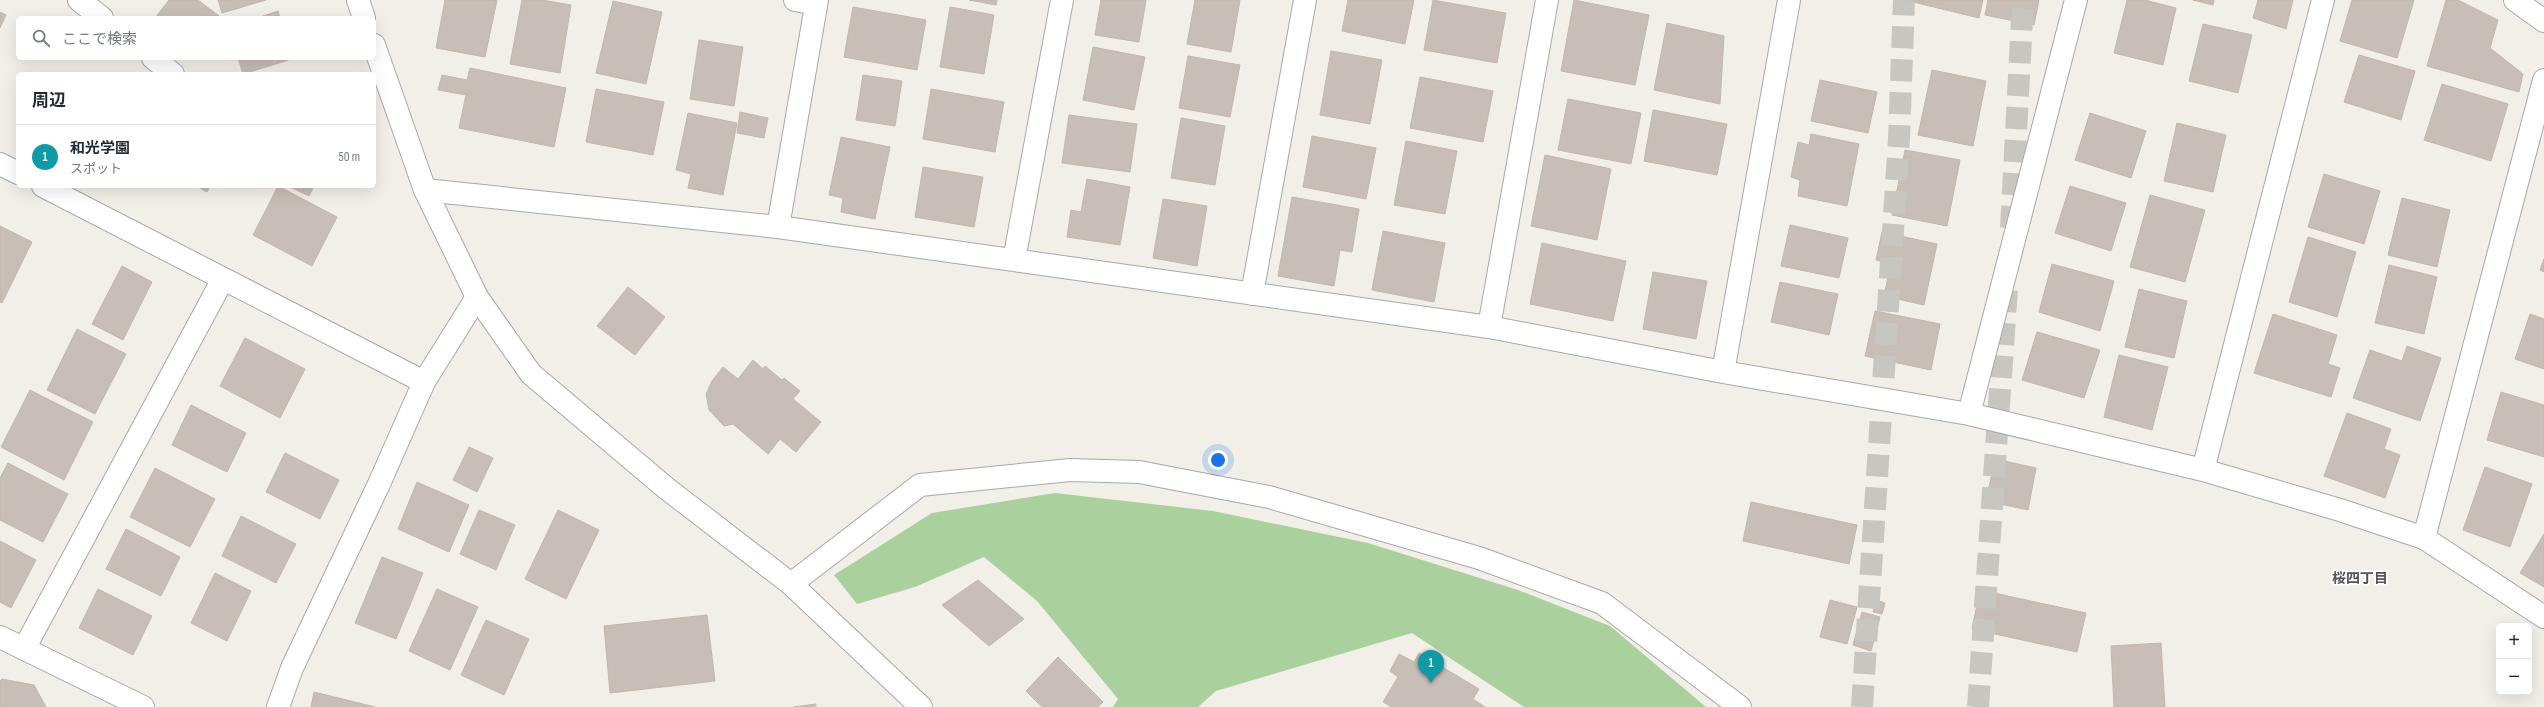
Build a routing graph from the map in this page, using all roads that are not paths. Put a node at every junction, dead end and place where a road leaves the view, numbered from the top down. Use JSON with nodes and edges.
{"nodes":[{"id":1,"x":79,"y":0,"type":"edge"},
{"id":2,"x":358,"y":0,"type":"edge"},
{"id":3,"x":795,"y":0,"type":"edge"},
{"id":4,"x":1062,"y":0,"type":"edge"},
{"id":5,"x":1305,"y":0,"type":"edge"},
{"id":6,"x":1547,"y":0,"type":"edge"},
{"id":7,"x":1789,"y":0,"type":"edge"},
{"id":8,"x":2076,"y":0,"type":"edge"},
{"id":9,"x":2323,"y":0,"type":"edge"},
{"id":10,"x":2515,"y":0,"type":"edge"},
{"id":11,"x":817,"y":2,"type":"edge"},
{"id":12,"x":99,"y":16,"type":"edge"},
{"id":13,"x":363,"y":16,"type":"edge"},
{"id":14,"x":2544,"y":21,"type":"edge"},
{"id":15,"x":376,"y":51,"type":"edge"},
{"id":16,"x":156,"y":60,"type":"edge"},
{"id":17,"x":170,"y":72,"type":"edge"},
{"id":18,"x":2544,"y":80,"type":"edge"},
{"id":19,"x":0,"y":164,"type":"edge"},
{"id":20,"x":16,"y":172,"type":"edge"},
{"id":21,"x":46,"y":188,"type":"edge"},
{"id":22,"x":425,"y":190,"type":"junction"},
{"id":23,"x":778,"y":227,"type":"junction"},
{"id":24,"x":1014,"y":260,"type":"junction"},
{"id":25,"x":223,"y":279,"type":"junction"},
{"id":26,"x":1252,"y":294,"type":"junction"},
{"id":27,"x":477,"y":297,"type":"junction"},
{"id":28,"x":1489,"y":327,"type":"junction"},
{"id":29,"x":1723,"y":372,"type":"junction"},
{"id":30,"x":424,"y":382,"type":"junction"},
{"id":31,"x":1969,"y":414,"type":"junction"},
{"id":32,"x":2203,"y":470,"type":"junction"},
{"id":33,"x":2424,"y":538,"type":"junction"},
{"id":34,"x":791,"y":584,"type":"junction"},
{"id":35,"x":2544,"y":617,"type":"edge"},
{"id":36,"x":0,"y":637,"type":"edge"},
{"id":37,"x":24,"y":649,"type":"junction"},
{"id":38,"x":136,"y":706,"type":"edge"},
{"id":39,"x":278,"y":707,"type":"edge"},
{"id":40,"x":921,"y":707,"type":"edge"},
{"id":41,"x":1740,"y":707,"type":"edge"}],
"edges":[{"from":1,"to":12,"type":"street"},
{"from":2,"to":13,"type":"street"},
{"from":3,"to":11,"type":"street"},
{"from":4,"to":24,"type":"street"},
{"from":5,"to":26,"type":"street"},
{"from":6,"to":28,"type":"street"},
{"from":7,"to":29,"type":"street"},
{"from":8,"to":31,"type":"street"},
{"from":9,"to":32,"type":"street"},
{"from":10,"to":14,"type":"street"},
{"from":11,"to":23,"type":"street"},
{"from":15,"to":22,"type":"street"},
{"from":16,"to":17,"type":"street"},
{"from":18,"to":33,"type":"street"},
{"from":19,"to":20,"type":"street"},
{"from":21,"to":25,"type":"street"},
{"from":22,"to":23,"type":"street"},
{"from":22,"to":27,"type":"street"},
{"from":23,"to":24,"type":"street"},
{"from":24,"to":26,"type":"street"},
{"from":25,"to":30,"type":"street"},
{"from":25,"to":37,"type":"street"},
{"from":26,"to":28,"type":"street"},
{"from":27,"to":30,"type":"street"},
{"from":27,"to":34,"type":"street"},
{"from":28,"to":29,"type":"street"},
{"from":29,"to":31,"type":"street"},
{"from":30,"to":39,"type":"street"},
{"from":31,"to":32,"type":"street"},
{"from":32,"to":33,"type":"street"},
{"from":33,"to":35,"type":"street"},
{"from":34,"to":40,"type":"street"},
{"from":34,"to":41,"type":"street"},
{"from":36,"to":37,"type":"street"},
{"from":37,"to":38,"type":"street"}]}
